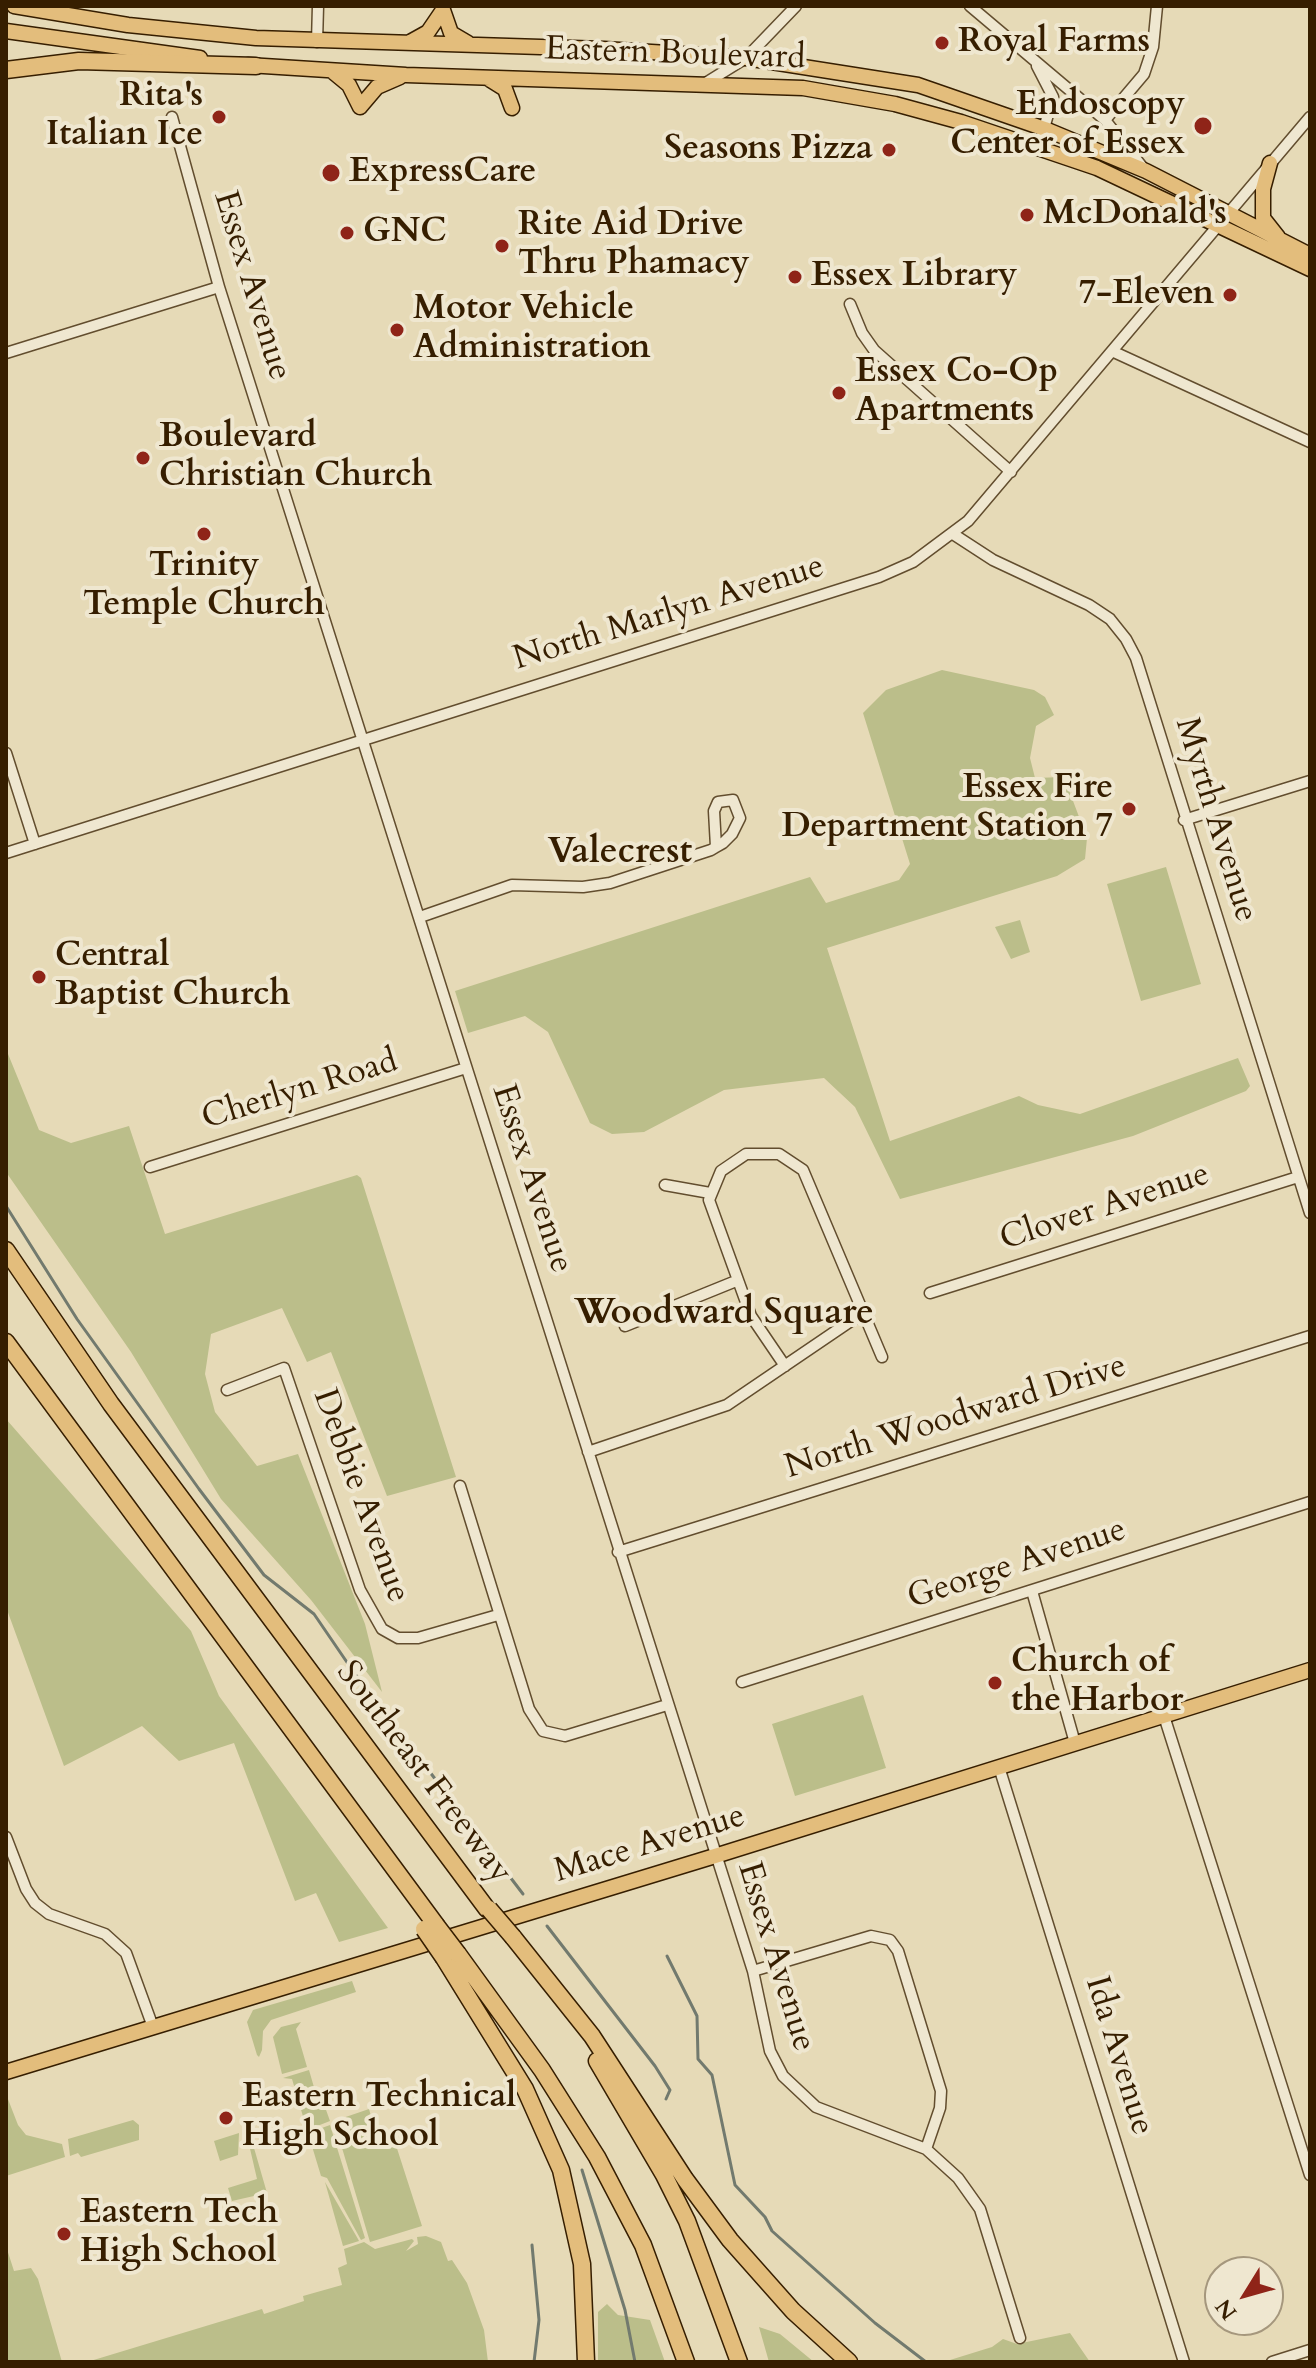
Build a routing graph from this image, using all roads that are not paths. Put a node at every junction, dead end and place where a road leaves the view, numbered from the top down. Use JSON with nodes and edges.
{"nodes":[{"id":1,"x":14,"y":6,"type":"edge"},
{"id":2,"x":318,"y":6,"type":"edge"},
{"id":3,"x":796,"y":6,"type":"edge"},
{"id":4,"x":970,"y":6,"type":"edge"},
{"id":5,"x":1157,"y":6,"type":"edge"},
{"id":6,"x":6,"y":31,"type":"edge"},
{"id":7,"x":317,"y":42,"type":"junction"},
{"id":8,"x":405,"y":44,"type":"junction"},
{"id":9,"x":472,"y":45,"type":"junction"},
{"id":10,"x":1029,"y":55,"type":"junction"},
{"id":11,"x":746,"y":58,"type":"junction"},
{"id":12,"x":256,"y":66,"type":"junction"},
{"id":13,"x":6,"y":70,"type":"edge"},
{"id":14,"x":331,"y":71,"type":"junction"},
{"id":15,"x":406,"y":75,"type":"junction"},
{"id":16,"x":485,"y":78,"type":"junction"},
{"id":17,"x":702,"y":85,"type":"junction"},
{"id":18,"x":512,"y":108,"type":"dead end"},
{"id":19,"x":172,"y":117,"type":"dead end"},
{"id":20,"x":1310,"y":117,"type":"edge"},
{"id":21,"x":1105,"y":120,"type":"junction"},
{"id":22,"x":1045,"y":129,"type":"junction"},
{"id":23,"x":1039,"y":146,"type":"junction"},
{"id":24,"x":1270,"y":163,"type":"junction"},
{"id":25,"x":1146,"y":171,"type":"junction"},
{"id":26,"x":1222,"y":220,"type":"junction"},
{"id":27,"x":1284,"y":243,"type":"junction"},
{"id":28,"x":1310,"y":255,"type":"edge"},
{"id":29,"x":1310,"y":269,"type":"edge"},
{"id":30,"x":219,"y":287,"type":"junction"},
{"id":31,"x":850,"y":304,"type":"dead end"},
{"id":32,"x":1114,"y":352,"type":"junction"},
{"id":33,"x":6,"y":353,"type":"edge"},
{"id":34,"x":1310,"y":442,"type":"edge"},
{"id":35,"x":1011,"y":472,"type":"junction"},
{"id":36,"x":953,"y":534,"type":"junction"},
{"id":37,"x":363,"y":738,"type":"junction"},
{"id":38,"x":6,"y":753,"type":"edge"},
{"id":39,"x":1310,"y":781,"type":"edge"},
{"id":40,"x":1184,"y":820,"type":"junction"},
{"id":41,"x":35,"y":844,"type":"junction"},
{"id":42,"x":716,"y":847,"type":"dead end"},
{"id":43,"x":6,"y":853,"type":"edge"},
{"id":44,"x":420,"y":917,"type":"junction"},
{"id":45,"x":466,"y":1068,"type":"junction"},
{"id":46,"x":150,"y":1167,"type":"dead end"},
{"id":47,"x":1298,"y":1177,"type":"junction"},
{"id":48,"x":665,"y":1185,"type":"dead end"},
{"id":49,"x":710,"y":1193,"type":"junction"},
{"id":50,"x":1308,"y":1200,"type":"edge"},
{"id":51,"x":1310,"y":1213,"type":"edge"},
{"id":52,"x":6,"y":1250,"type":"edge"},
{"id":53,"x":736,"y":1281,"type":"junction"},
{"id":54,"x":930,"y":1293,"type":"dead end"},
{"id":55,"x":864,"y":1312,"type":"junction"},
{"id":56,"x":625,"y":1326,"type":"dead end"},
{"id":57,"x":1310,"y":1336,"type":"edge"},
{"id":58,"x":6,"y":1342,"type":"edge"},
{"id":59,"x":882,"y":1357,"type":"dead end"},
{"id":60,"x":785,"y":1366,"type":"junction"},
{"id":61,"x":227,"y":1390,"type":"dead end"},
{"id":62,"x":588,"y":1452,"type":"junction"},
{"id":63,"x":460,"y":1486,"type":"dead end"},
{"id":64,"x":1310,"y":1502,"type":"edge"},
{"id":65,"x":618,"y":1552,"type":"junction"},
{"id":66,"x":1032,"y":1591,"type":"junction"},
{"id":67,"x":498,"y":1615,"type":"junction"},
{"id":68,"x":1310,"y":1670,"type":"edge"},
{"id":69,"x":742,"y":1682,"type":"dead end"},
{"id":70,"x":667,"y":1705,"type":"junction"},
{"id":71,"x":1164,"y":1716,"type":"junction"},
{"id":72,"x":1075,"y":1743,"type":"junction"},
{"id":73,"x":999,"y":1767,"type":"junction"},
{"id":74,"x":6,"y":1837,"type":"edge"},
{"id":75,"x":715,"y":1856,"type":"junction"},
{"id":76,"x":511,"y":1938,"type":"junction"},
{"id":77,"x":451,"y":1956,"type":"junction"},
{"id":78,"x":753,"y":1971,"type":"junction"},
{"id":79,"x":153,"y":2027,"type":"junction"},
{"id":80,"x":6,"y":2072,"type":"edge"},
{"id":81,"x":926,"y":2149,"type":"junction"},
{"id":82,"x":1310,"y":2175,"type":"edge"},
{"id":83,"x":1020,"y":2338,"type":"dead end"},
{"id":84,"x":1310,"y":2350,"type":"edge"},
{"id":85,"x":586,"y":2362,"type":"edge"},
{"id":86,"x":686,"y":2362,"type":"edge"},
{"id":87,"x":739,"y":2362,"type":"edge"},
{"id":88,"x":849,"y":2362,"type":"edge"},
{"id":89,"x":1184,"y":2362,"type":"edge"},
{"id":90,"x":1272,"y":2362,"type":"edge"}],
"edges":[{"from":1,"to":7,"type":"main road","name":"Eastern Boulevard"},
{"from":2,"to":7,"type":"street"},
{"from":3,"to":11,"type":"street"},
{"from":4,"to":10,"type":"street"},
{"from":5,"to":21,"type":"street"},
{"from":6,"to":12,"type":"main road","name":"Eastern Boulevard"},
{"from":7,"to":8,"type":"main road","name":"Eastern Boulevard"},
{"from":8,"to":9,"type":"main road","name":"Eastern Boulevard"},
{"from":8,"to":9,"type":"main road"},
{"from":9,"to":11,"type":"main road","name":"Eastern Boulevard"},
{"from":10,"to":21,"type":"street"},
{"from":10,"to":22,"type":"street"},
{"from":11,"to":17,"type":"street"},
{"from":11,"to":22,"type":"main road","name":"Eastern Boulevard"},
{"from":12,"to":13,"type":"highway"},
{"from":12,"to":14,"type":"main road","name":"Eastern Boulevard"},
{"from":14,"to":15,"type":"main road","name":"Eastern Boulevard"},
{"from":14,"to":15,"type":"main road"},
{"from":15,"to":16,"type":"main road","name":"Eastern Boulevard"},
{"from":16,"to":17,"type":"main road","name":"Eastern Boulevard"},
{"from":16,"to":18,"type":"main road"},
{"from":17,"to":23,"type":"main road","name":"Eastern Boulevard"},
{"from":19,"to":30,"type":"street","name":"Essex Avenue"},
{"from":20,"to":24,"type":"street","name":"North Marlyn Avenue"},
{"from":21,"to":25,"type":"street"},
{"from":22,"to":23,"type":"street"},
{"from":22,"to":25,"type":"main road","name":"Eastern Boulevard"},
{"from":23,"to":26,"type":"main road","name":"Eastern Boulevard"},
{"from":24,"to":26,"type":"street","name":"North Marlyn Avenue"},
{"from":24,"to":27,"type":"main road"},
{"from":25,"to":26,"type":"main road","name":"Eastern Boulevard"},
{"from":26,"to":27,"type":"main road","name":"Eastern Boulevard"},
{"from":26,"to":29,"type":"main road","name":"Eastern Boulevard"},
{"from":26,"to":32,"type":"street","name":"North Marlyn Avenue"},
{"from":27,"to":28,"type":"main road","name":"Eastern Boulevard"},
{"from":30,"to":33,"type":"street"},
{"from":30,"to":37,"type":"street","name":"Essex Avenue"},
{"from":31,"to":35,"type":"street"},
{"from":32,"to":34,"type":"street"},
{"from":32,"to":35,"type":"street","name":"North Marlyn Avenue"},
{"from":35,"to":36,"type":"street","name":"North Marlyn Avenue"},
{"from":36,"to":37,"type":"street","name":"North Marlyn Avenue"},
{"from":36,"to":40,"type":"street","name":"Myrth Avenue"},
{"from":37,"to":41,"type":"street","name":"North Marlyn Avenue"},
{"from":37,"to":44,"type":"street","name":"Essex Avenue"},
{"from":38,"to":41,"type":"street"},
{"from":39,"to":40,"type":"street"},
{"from":40,"to":47,"type":"street","name":"Myrth Avenue"},
{"from":41,"to":43,"type":"street","name":"North Marlyn Avenue"},
{"from":42,"to":44,"type":"street"},
{"from":44,"to":45,"type":"street","name":"Essex Avenue"},
{"from":45,"to":46,"type":"street","name":"Cherlyn Road"},
{"from":45,"to":62,"type":"street","name":"Essex Avenue"},
{"from":47,"to":50,"type":"street","name":"Myrth Avenue"},
{"from":47,"to":54,"type":"street","name":"Clover Avenue"},
{"from":48,"to":49,"type":"street"},
{"from":49,"to":53,"type":"street"},
{"from":49,"to":55,"type":"street"},
{"from":50,"to":51,"type":"street","name":"Myrth Avenue"},
{"from":52,"to":76,"type":"highway","name":"Southeast Freeway","bridge":true},
{"from":53,"to":56,"type":"street"},
{"from":53,"to":60,"type":"street"},
{"from":55,"to":59,"type":"street"},
{"from":55,"to":60,"type":"street"},
{"from":57,"to":65,"type":"street","name":"North Woodward Drive"},
{"from":58,"to":77,"type":"highway","bridge":true},
{"from":60,"to":62,"type":"street"},
{"from":61,"to":67,"type":"street","name":"Debbie Avenue"},
{"from":62,"to":65,"type":"street","name":"Essex Avenue"},
{"from":63,"to":67,"type":"street"},
{"from":64,"to":66,"type":"street","name":"George Avenue"},
{"from":65,"to":70,"type":"street","name":"Essex Avenue"},
{"from":66,"to":69,"type":"street","name":"George Avenue"},
{"from":66,"to":72,"type":"street"},
{"from":67,"to":70,"type":"street"},
{"from":68,"to":71,"type":"main road","name":"Mace Avenue"},
{"from":70,"to":75,"type":"street","name":"Essex Avenue"},
{"from":71,"to":72,"type":"main road","name":"Mace Avenue"},
{"from":71,"to":82,"type":"street"},
{"from":72,"to":73,"type":"main road","name":"Mace Avenue"},
{"from":73,"to":75,"type":"main road","name":"Mace Avenue"},
{"from":73,"to":89,"type":"street","name":"Ida Avenue"},
{"from":74,"to":79,"type":"street"},
{"from":75,"to":78,"type":"street","name":"Essex Avenue"},
{"from":75,"to":79,"type":"main road","name":"Mace Avenue"},
{"from":76,"to":87,"type":"highway","name":"Southeast Freeway"},
{"from":76,"to":88,"type":"highway"},
{"from":77,"to":85,"type":"highway"},
{"from":77,"to":86,"type":"highway"},
{"from":78,"to":81,"type":"street","name":"Essex Avenue"},
{"from":78,"to":81,"type":"street"},
{"from":79,"to":80,"type":"main road","name":"Mace Avenue"},
{"from":81,"to":83,"type":"street","name":"Essex Avenue"},
{"from":84,"to":90,"type":"street"}]}
